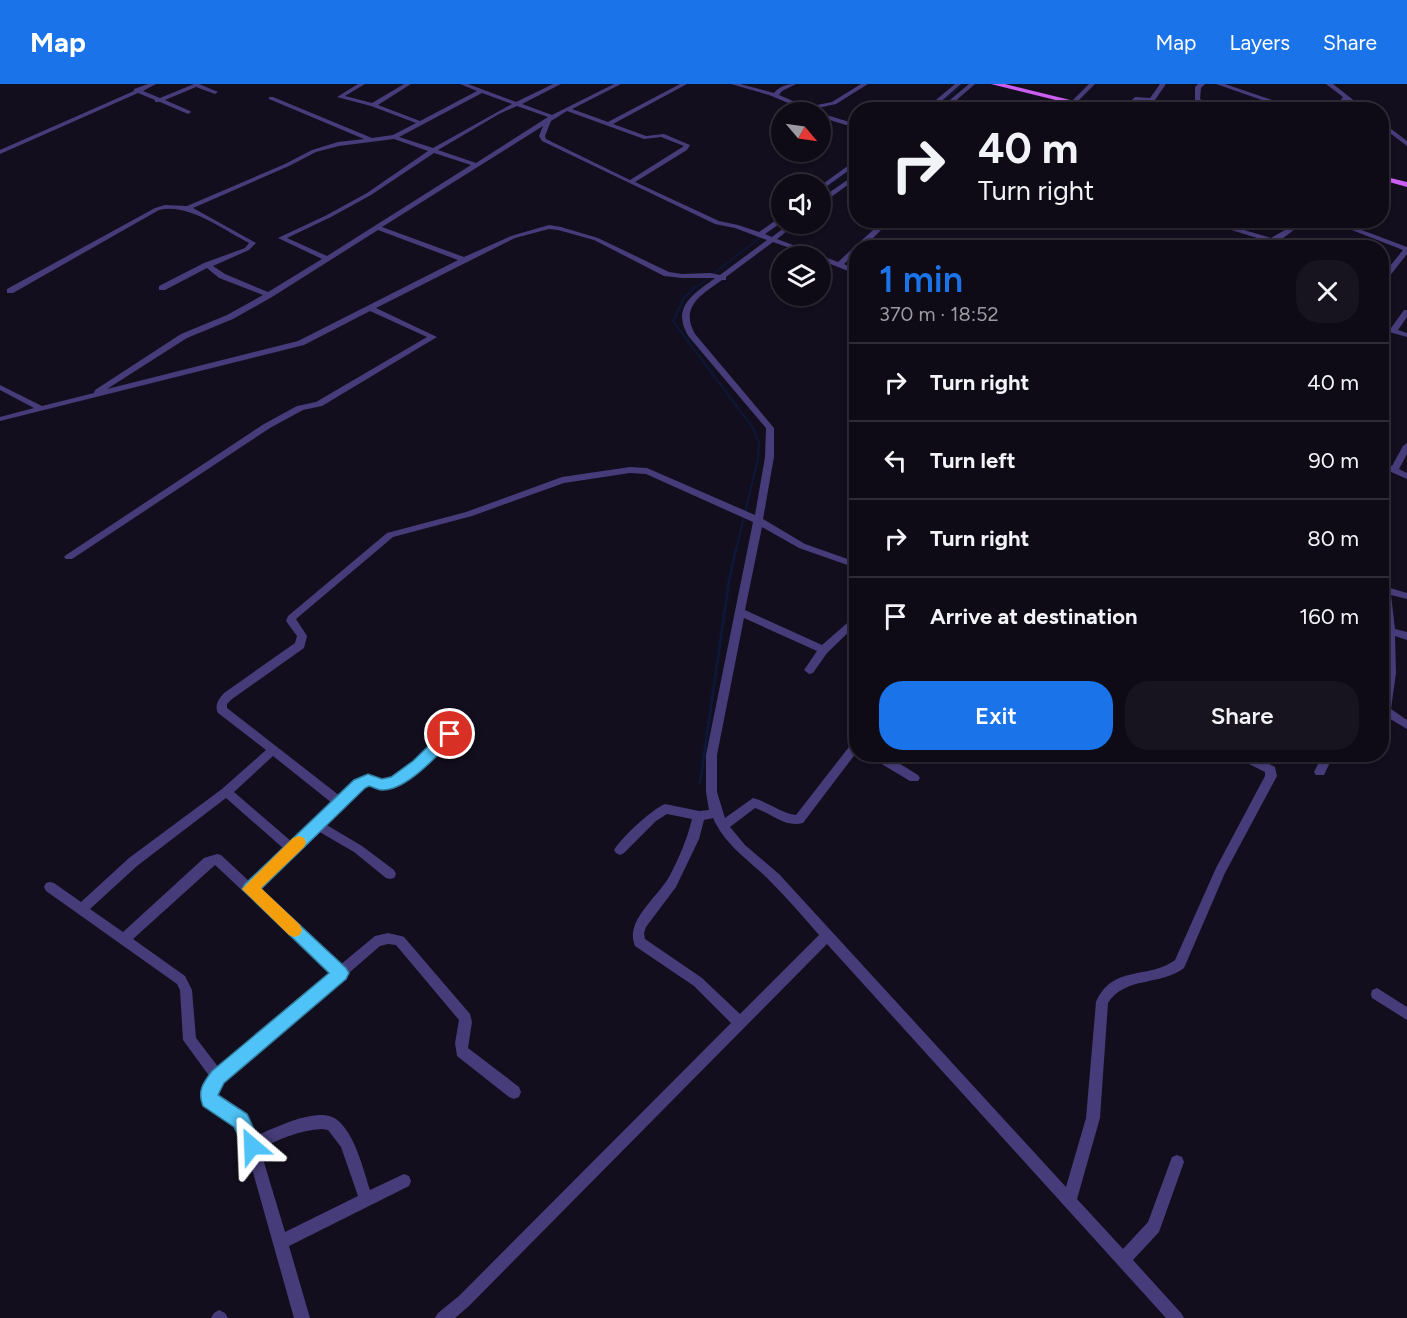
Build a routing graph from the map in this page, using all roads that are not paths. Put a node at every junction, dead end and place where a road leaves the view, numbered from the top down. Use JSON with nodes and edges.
{"nodes":[{"id":1,"x":153,"y":84,"type":"edge"},
{"id":2,"x":362,"y":84,"type":"edge"},
{"id":3,"x":388,"y":84,"type":"edge"},
{"id":4,"x":408,"y":84,"type":"edge"},
{"id":5,"x":463,"y":84,"type":"edge"},
{"id":6,"x":489,"y":84,"type":"edge"},
{"id":7,"x":558,"y":84,"type":"edge"},
{"id":8,"x":618,"y":84,"type":"edge"},
{"id":9,"x":684,"y":84,"type":"edge"},
{"id":10,"x":734,"y":84,"type":"edge"},
{"id":11,"x":794,"y":84,"type":"edge"},
{"id":12,"x":865,"y":84,"type":"edge"},
{"id":13,"x":958,"y":84,"type":"edge"},
{"id":14,"x":972,"y":84,"type":"edge"},
{"id":15,"x":995,"y":84,"type":"edge"},
{"id":16,"x":1092,"y":84,"type":"edge"},
{"id":17,"x":1163,"y":84,"type":"edge"},
{"id":18,"x":1202,"y":84,"type":"edge"},
{"id":19,"x":1219,"y":84,"type":"edge"},
{"id":20,"x":1329,"y":84,"type":"edge"},
{"id":21,"x":401,"y":88,"type":"junction"},
{"id":22,"x":136,"y":90,"type":"junction"},
{"id":23,"x":479,"y":90,"type":"junction"},
{"id":24,"x":215,"y":92,"type":"dead end"},
{"id":25,"x":775,"y":96,"type":"junction"},
{"id":26,"x":1346,"y":97,"type":"junction"},
{"id":27,"x":272,"y":98,"type":"dead end"},
{"id":28,"x":1152,"y":100,"type":"joint"},
{"id":29,"x":157,"y":101,"type":"junction"},
{"id":30,"x":1075,"y":101,"type":"junction"},
{"id":31,"x":789,"y":102,"type":"edge"},
{"id":32,"x":937,"y":102,"type":"edge"},
{"id":33,"x":950,"y":102,"type":"edge"},
{"id":34,"x":1079,"y":102,"type":"edge"},
{"id":35,"x":1133,"y":102,"type":"edge"},
{"id":36,"x":1203,"y":102,"type":"edge"},
{"id":37,"x":1274,"y":102,"type":"edge"},
{"id":38,"x":1342,"y":102,"type":"edge"},
{"id":39,"x":1353,"y":102,"type":"edge"},
{"id":40,"x":515,"y":103,"type":"junction"},
{"id":41,"x":831,"y":104,"type":"edge"},
{"id":42,"x":373,"y":105,"type":"junction"},
{"id":43,"x":567,"y":109,"type":"junction"},
{"id":44,"x":188,"y":112,"type":"dead end"},
{"id":45,"x":550,"y":119,"type":"junction"},
{"id":46,"x":831,"y":119,"type":"edge"},
{"id":47,"x":421,"y":123,"type":"junction"},
{"id":48,"x":608,"y":124,"type":"junction"},
{"id":49,"x":849,"y":124,"type":"edge"},
{"id":50,"x":1389,"y":130,"type":"edge"},
{"id":51,"x":394,"y":137,"type":"junction"},
{"id":52,"x":370,"y":139,"type":"junction"},
{"id":53,"x":1407,"y":144,"type":"edge"},
{"id":54,"x":432,"y":151,"type":"junction"},
{"id":55,"x":0,"y":153,"type":"edge"},
{"id":56,"x":476,"y":165,"type":"junction"},
{"id":57,"x":849,"y":167,"type":"edge"},
{"id":58,"x":1389,"y":180,"type":"edge"},
{"id":59,"x":831,"y":181,"type":"edge"},
{"id":60,"x":849,"y":181,"type":"edge"},
{"id":61,"x":631,"y":182,"type":"junction"},
{"id":62,"x":1407,"y":185,"type":"edge"},
{"id":63,"x":831,"y":195,"type":"edge"},
{"id":64,"x":188,"y":208,"type":"junction"},
{"id":65,"x":376,"y":227,"type":"junction"},
{"id":66,"x":879,"y":228,"type":"edge"},
{"id":67,"x":1229,"y":228,"type":"edge"},
{"id":68,"x":1292,"y":228,"type":"edge"},
{"id":69,"x":1354,"y":228,"type":"edge"},
{"id":70,"x":771,"y":231,"type":"edge"},
{"id":71,"x":772,"y":234,"type":"edge"},
{"id":72,"x":766,"y":237,"type":"junction"},
{"id":73,"x":866,"y":240,"type":"edge"},
{"id":74,"x":1270,"y":240,"type":"joint"},
{"id":75,"x":1378,"y":240,"type":"edge"},
{"id":76,"x":790,"y":246,"type":"edge"},
{"id":77,"x":1389,"y":246,"type":"edge"},
{"id":78,"x":1406,"y":254,"type":"edge"},
{"id":79,"x":849,"y":256,"type":"edge"},
{"id":80,"x":326,"y":258,"type":"junction"},
{"id":81,"x":464,"y":260,"type":"junction"},
{"id":82,"x":831,"y":262,"type":"edge"},
{"id":83,"x":207,"y":265,"type":"junction"},
{"id":84,"x":839,"y":265,"type":"junction"},
{"id":85,"x":849,"y":269,"type":"edge"},
{"id":86,"x":1389,"y":272,"type":"edge"},
{"id":87,"x":717,"y":276,"type":"junction"},
{"id":88,"x":162,"y":288,"type":"dead end"},
{"id":89,"x":10,"y":291,"type":"dead end"},
{"id":90,"x":269,"y":295,"type":"junction"},
{"id":91,"x":370,"y":308,"type":"junction"},
{"id":92,"x":1407,"y":312,"type":"edge"},
{"id":93,"x":1389,"y":330,"type":"edge"},
{"id":94,"x":1393,"y":331,"type":"junction"},
{"id":95,"x":1407,"y":335,"type":"edge"},
{"id":96,"x":0,"y":387,"type":"edge"},
{"id":97,"x":92,"y":397,"type":"junction"},
{"id":98,"x":42,"y":409,"type":"junction"},
{"id":99,"x":0,"y":419,"type":"edge"},
{"id":100,"x":1407,"y":446,"type":"edge"},
{"id":101,"x":1389,"y":468,"type":"edge"},
{"id":102,"x":1394,"y":470,"type":"junction"},
{"id":103,"x":1407,"y":476,"type":"edge"},
{"id":104,"x":759,"y":521,"type":"junction"},
{"id":105,"x":69,"y":557,"type":"dead end"},
{"id":106,"x":849,"y":563,"type":"edge"},
{"id":107,"x":1389,"y":591,"type":"edge"},
{"id":108,"x":1407,"y":596,"type":"edge"},
{"id":109,"x":740,"y":612,"type":"junction"},
{"id":110,"x":1389,"y":624,"type":"edge"},
{"id":111,"x":849,"y":627,"type":"edge"},
{"id":112,"x":1407,"y":636,"type":"edge"},
{"id":113,"x":1389,"y":644,"type":"edge"},
{"id":114,"x":824,"y":650,"type":"junction"},
{"id":115,"x":808,"y":670,"type":"dead end"},
{"id":116,"x":1389,"y":692,"type":"edge"},
{"id":117,"x":1389,"y":714,"type":"edge"},
{"id":118,"x":1407,"y":725,"type":"edge"},
{"id":119,"x":450,"y":734,"type":"dead end"},
{"id":120,"x":273,"y":750,"type":"junction"},
{"id":121,"x":849,"y":755,"type":"edge"},
{"id":122,"x":887,"y":762,"type":"edge"},
{"id":123,"x":1258,"y":762,"type":"edge"},
{"id":124,"x":1325,"y":762,"type":"edge"},
{"id":125,"x":1320,"y":772,"type":"dead end"},
{"id":126,"x":914,"y":778,"type":"dead end"},
{"id":127,"x":226,"y":792,"type":"junction"},
{"id":128,"x":340,"y":803,"type":"junction"},
{"id":129,"x":718,"y":813,"type":"junction"},
{"id":130,"x":699,"y":816,"type":"junction"},
{"id":131,"x":317,"y":825,"type":"junction"},
{"id":132,"x":723,"y":826,"type":"junction"},
{"id":133,"x":292,"y":849,"type":"junction"},
{"id":134,"x":620,"y":850,"type":"dead end"},
{"id":135,"x":390,"y":874,"type":"dead end"},
{"id":136,"x":50,"y":887,"type":"dead end"},
{"id":137,"x":250,"y":889,"type":"junction"},
{"id":138,"x":83,"y":908,"type":"junction"},
{"id":139,"x":827,"y":936,"type":"junction"},
{"id":140,"x":124,"y":938,"type":"junction"},
{"id":141,"x":340,"y":973,"type":"junction"},
{"id":142,"x":1377,"y":993,"type":"dead end"},
{"id":143,"x":1407,"y":1014,"type":"edge"},
{"id":144,"x":741,"y":1024,"type":"junction"},
{"id":145,"x":218,"y":1077,"type":"junction"},
{"id":146,"x":514,"y":1092,"type":"dead end"},
{"id":147,"x":252,"y":1146,"type":"junction"},
{"id":148,"x":1177,"y":1162,"type":"dead end"},
{"id":149,"x":404,"y":1181,"type":"dead end"},
{"id":150,"x":366,"y":1200,"type":"junction"},
{"id":151,"x":1070,"y":1200,"type":"junction"},
{"id":152,"x":281,"y":1242,"type":"junction"},
{"id":153,"x":1123,"y":1259,"type":"junction"},
{"id":154,"x":302,"y":1318,"type":"edge"},
{"id":155,"x":443,"y":1318,"type":"edge"},
{"id":156,"x":1176,"y":1318,"type":"edge"}],
"edges":[{"from":1,"to":22,"type":"street"},
{"from":2,"to":42,"type":"street"},
{"from":3,"to":21,"type":"street"},
{"from":4,"to":21,"type":"street"},
{"from":5,"to":23,"type":"street"},
{"from":6,"to":23,"type":"street"},
{"from":7,"to":40,"type":"street"},
{"from":8,"to":43,"type":"street"},
{"from":9,"to":48,"type":"street"},
{"from":10,"to":25,"type":"street"},
{"from":11,"to":25,"type":"street"},
{"from":12,"to":41,"type":"street"},
{"from":13,"to":32,"type":"street"},
{"from":14,"to":33,"type":"street"},
{"from":15,"to":30,"type":"main road"},
{"from":16,"to":30,"type":"street"},
{"from":17,"to":28,"type":"street"},
{"from":18,"to":36,"type":"street"},
{"from":19,"to":37,"type":"street"},
{"from":20,"to":26,"type":"street"},
{"from":21,"to":42,"type":"street"},
{"from":22,"to":29,"type":"street"},
{"from":22,"to":55,"type":"street"},
{"from":23,"to":40,"type":"street"},
{"from":23,"to":47,"type":"street"},
{"from":24,"to":29,"type":"street"},
{"from":25,"to":31,"type":"street"},
{"from":26,"to":38,"type":"street"},
{"from":26,"to":39,"type":"street"},
{"from":27,"to":52,"type":"street"},
{"from":28,"to":35,"type":"street"},
{"from":29,"to":44,"type":"street"},
{"from":30,"to":34,"type":"main road"},
{"from":40,"to":45,"type":"street"},
{"from":40,"to":54,"type":"street"},
{"from":42,"to":47,"type":"street"},
{"from":43,"to":45,"type":"street"},
{"from":43,"to":48,"type":"street"},
{"from":45,"to":56,"type":"street"},
{"from":45,"to":61,"type":"street"},
{"from":46,"to":49,"type":"street"},
{"from":47,"to":51,"type":"street"},
{"from":48,"to":61,"type":"street"},
{"from":50,"to":53,"type":"street"},
{"from":51,"to":52,"type":"street"},
{"from":51,"to":54,"type":"street"},
{"from":52,"to":64,"type":"street"},
{"from":54,"to":56,"type":"street"},
{"from":54,"to":80,"type":"street"},
{"from":56,"to":65,"type":"street"},
{"from":57,"to":59,"type":"street"},
{"from":58,"to":62,"type":"main road"},
{"from":60,"to":63,"type":"street"},
{"from":61,"to":72,"type":"street"},
{"from":64,"to":83,"type":"street"},
{"from":64,"to":89,"type":"street"},
{"from":65,"to":80,"type":"street"},
{"from":65,"to":81,"type":"street"},
{"from":66,"to":73,"type":"street"},
{"from":67,"to":74,"type":"street"},
{"from":68,"to":74,"type":"street"},
{"from":69,"to":75,"type":"street"},
{"from":70,"to":72,"type":"street"},
{"from":71,"to":72,"type":"street"},
{"from":72,"to":76,"type":"street"},
{"from":72,"to":87,"type":"street"},
{"from":77,"to":78,"type":"street"},
{"from":78,"to":86,"type":"street"},
{"from":79,"to":84,"type":"street"},
{"from":80,"to":90,"type":"street"},
{"from":81,"to":87,"type":"street"},
{"from":81,"to":91,"type":"street"},
{"from":82,"to":84,"type":"street"},
{"from":83,"to":88,"type":"street"},
{"from":83,"to":90,"type":"street"},
{"from":84,"to":85,"type":"street"},
{"from":87,"to":104,"type":"street"},
{"from":90,"to":97,"type":"street"},
{"from":91,"to":97,"type":"street"},
{"from":91,"to":105,"type":"street"},
{"from":92,"to":94,"type":"street"},
{"from":93,"to":94,"type":"street"},
{"from":94,"to":95,"type":"street"},
{"from":96,"to":98,"type":"street"},
{"from":97,"to":98,"type":"street"},
{"from":98,"to":99,"type":"street"},
{"from":100,"to":102,"type":"street"},
{"from":101,"to":102,"type":"street"},
{"from":102,"to":103,"type":"street"},
{"from":104,"to":106,"type":"street"},
{"from":104,"to":109,"type":"street"},
{"from":104,"to":120,"type":"street"},
{"from":107,"to":108,"type":"street"},
{"from":109,"to":114,"type":"street"},
{"from":109,"to":129,"type":"street"},
{"from":110,"to":112,"type":"street"},
{"from":111,"to":114,"type":"street"},
{"from":113,"to":116,"type":"street"},
{"from":114,"to":115,"type":"street"},
{"from":117,"to":118,"type":"street"},
{"from":119,"to":128,"type":"street"},
{"from":120,"to":127,"type":"street"},
{"from":120,"to":128,"type":"street"},
{"from":121,"to":132,"type":"street"},
{"from":122,"to":126,"type":"street"},
{"from":123,"to":151,"type":"street"},
{"from":124,"to":125,"type":"street"},
{"from":127,"to":133,"type":"street"},
{"from":127,"to":138,"type":"street"},
{"from":128,"to":131,"type":"street"},
{"from":129,"to":130,"type":"street"},
{"from":129,"to":132,"type":"street"},
{"from":130,"to":134,"type":"street"},
{"from":130,"to":144,"type":"street"},
{"from":131,"to":133,"type":"street"},
{"from":131,"to":135,"type":"street"},
{"from":132,"to":139,"type":"street"},
{"from":133,"to":137,"type":"street"},
{"from":136,"to":138,"type":"street"},
{"from":137,"to":140,"type":"street"},
{"from":137,"to":141,"type":"street"},
{"from":138,"to":140,"type":"street"},
{"from":139,"to":144,"type":"street"},
{"from":139,"to":151,"type":"street"},
{"from":140,"to":145,"type":"street"},
{"from":141,"to":145,"type":"street"},
{"from":141,"to":146,"type":"street"},
{"from":142,"to":143,"type":"street"},
{"from":144,"to":155,"type":"street"},
{"from":145,"to":147,"type":"street"},
{"from":147,"to":150,"type":"street"},
{"from":147,"to":152,"type":"street"},
{"from":148,"to":153,"type":"street"},
{"from":149,"to":150,"type":"street"},
{"from":150,"to":152,"type":"street"},
{"from":151,"to":153,"type":"street"},
{"from":152,"to":154,"type":"street"},
{"from":153,"to":156,"type":"street"}]}
